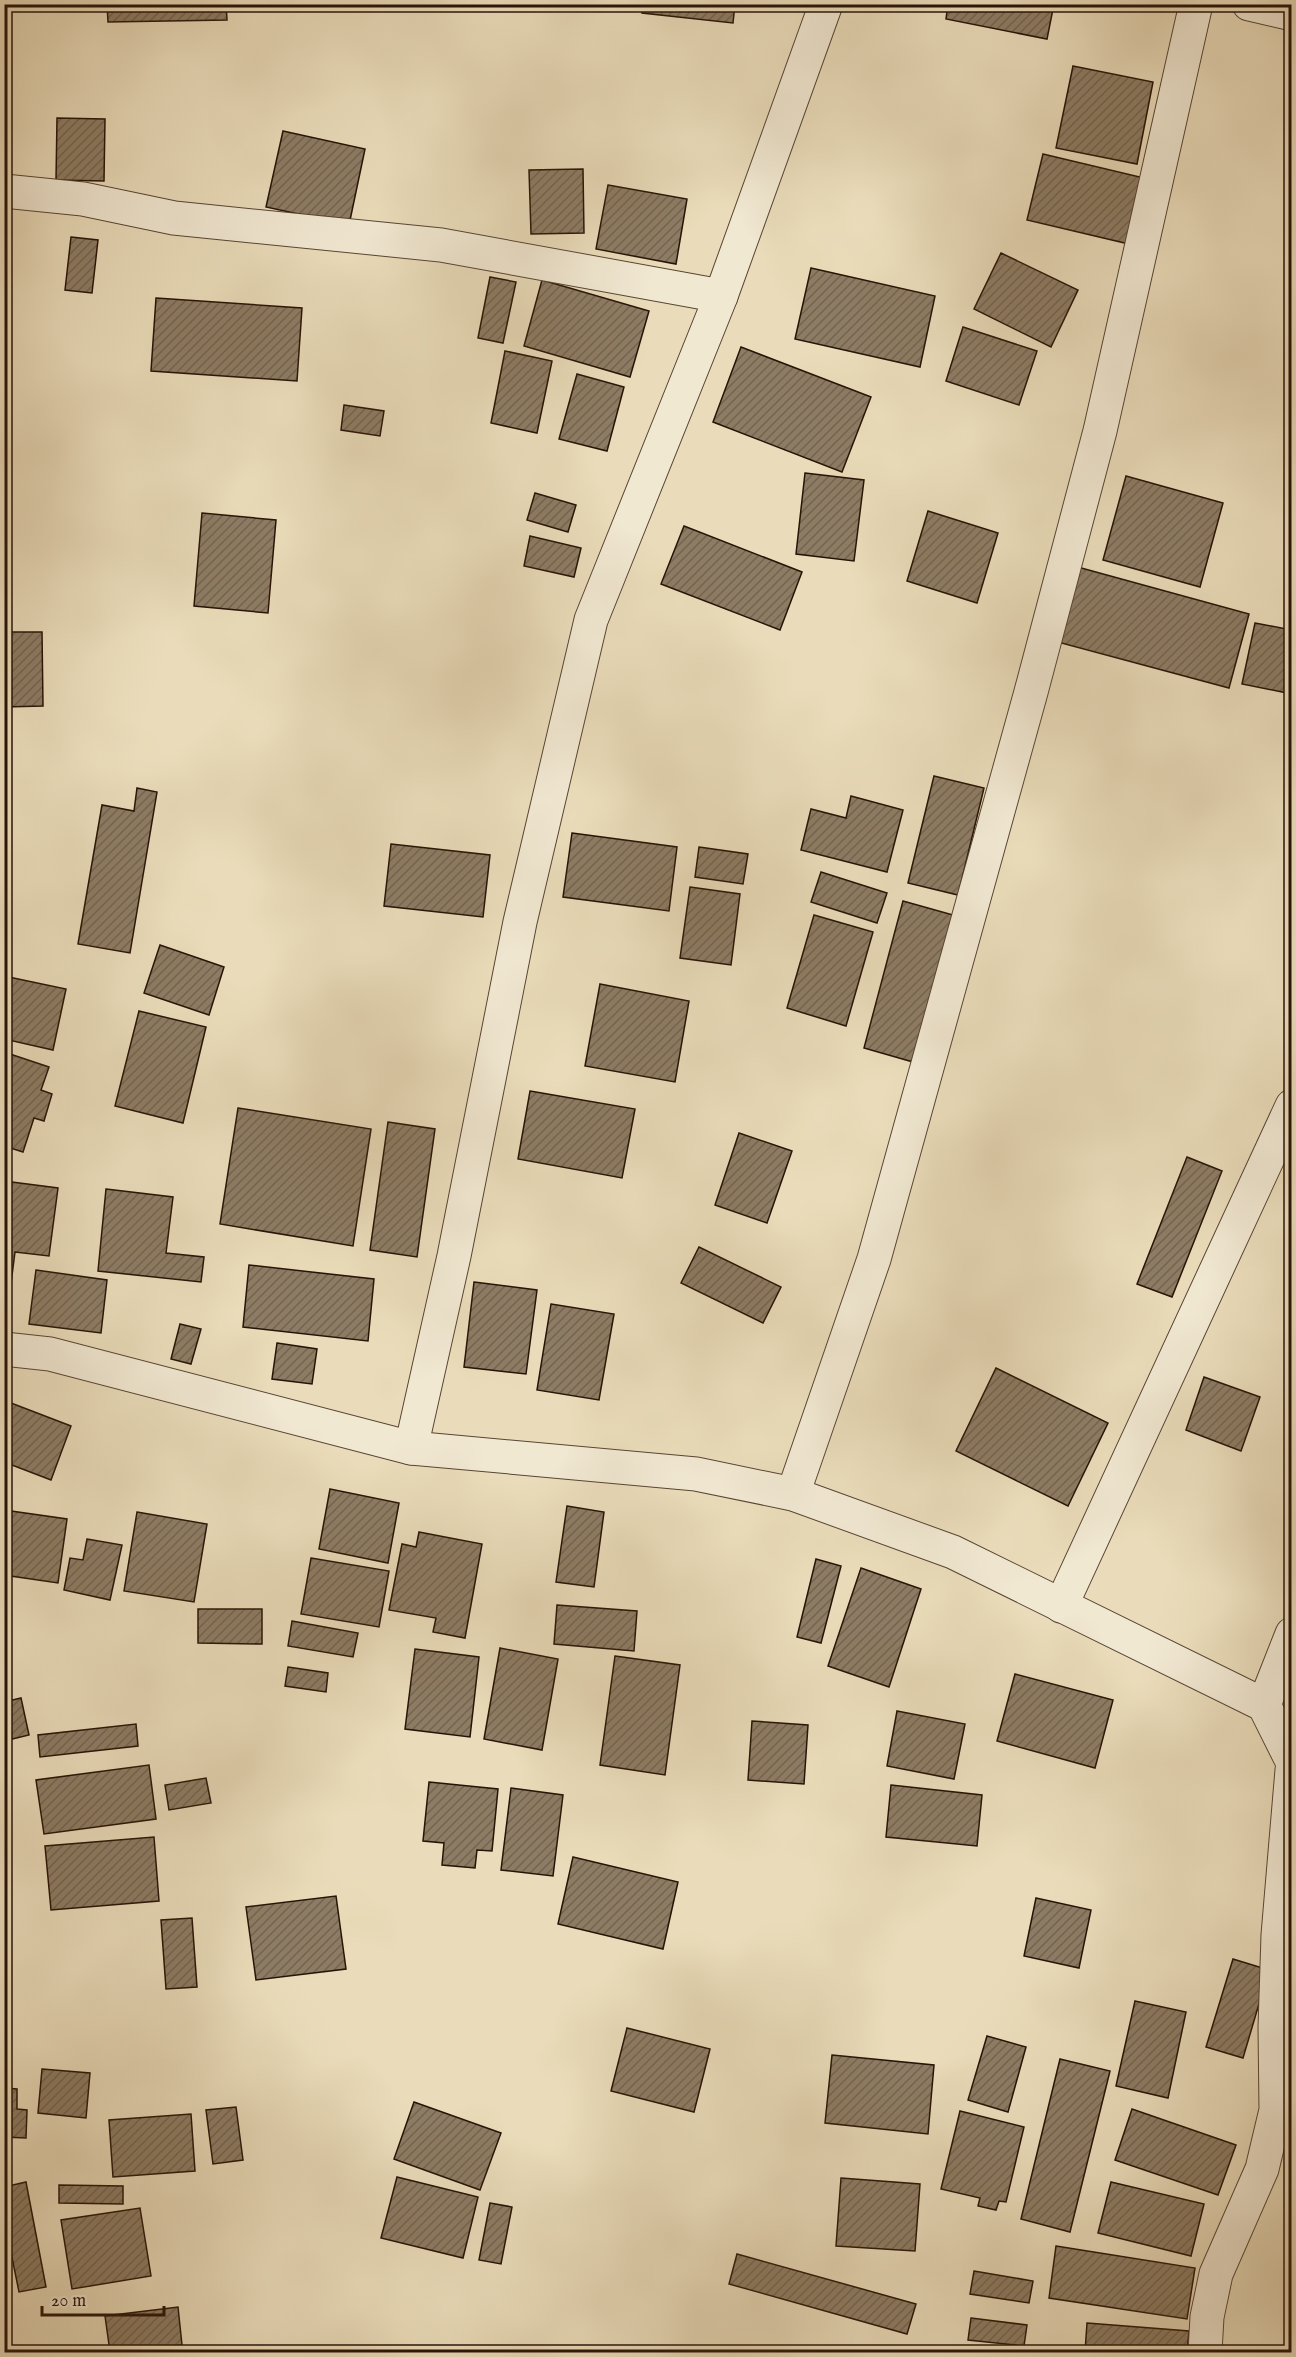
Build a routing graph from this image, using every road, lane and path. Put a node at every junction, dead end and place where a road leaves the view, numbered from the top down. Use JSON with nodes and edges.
{"nodes":[{"id":1,"x":826,"y":4,"type":"edge"},
{"id":2,"x":1196,"y":4,"type":"edge"},
{"id":3,"x":1249,"y":4,"type":"edge"},
{"id":4,"x":1292,"y":14,"type":"edge"},
{"id":5,"x":4,"y":191,"type":"edge"},
{"id":6,"x":722,"y":296,"type":"junction"},
{"id":7,"x":1292,"y":1106,"type":"edge"},
{"id":8,"x":4,"y":1349,"type":"edge"},
{"id":9,"x":411,"y":1448,"type":"junction"},
{"id":10,"x":793,"y":1494,"type":"junction"},
{"id":11,"x":1061,"y":1606,"type":"junction"},
{"id":12,"x":1292,"y":1635,"type":"edge"},
{"id":13,"x":1264,"y":1705,"type":"junction"},
{"id":14,"x":1292,"y":1761,"type":"edge"},
{"id":15,"x":1292,"y":1770,"type":"edge"},
{"id":16,"x":1284,"y":1962,"type":"edge"},
{"id":17,"x":1205,"y":2352,"type":"edge"}],
"edges":[{"from":1,"to":6,"type":"street"},
{"from":2,"to":10,"type":"street"},
{"from":3,"to":4,"type":"street"},
{"from":5,"to":6,"type":"street"},
{"from":6,"to":9,"type":"street"},
{"from":7,"to":11,"type":"street"},
{"from":8,"to":9,"type":"street"},
{"from":9,"to":10,"type":"street"},
{"from":10,"to":11,"type":"street"},
{"from":11,"to":13,"type":"street"},
{"from":12,"to":13,"type":"street"},
{"from":13,"to":14,"type":"street"},
{"from":15,"to":16,"type":"street"},
{"from":16,"to":17,"type":"street"}]}
